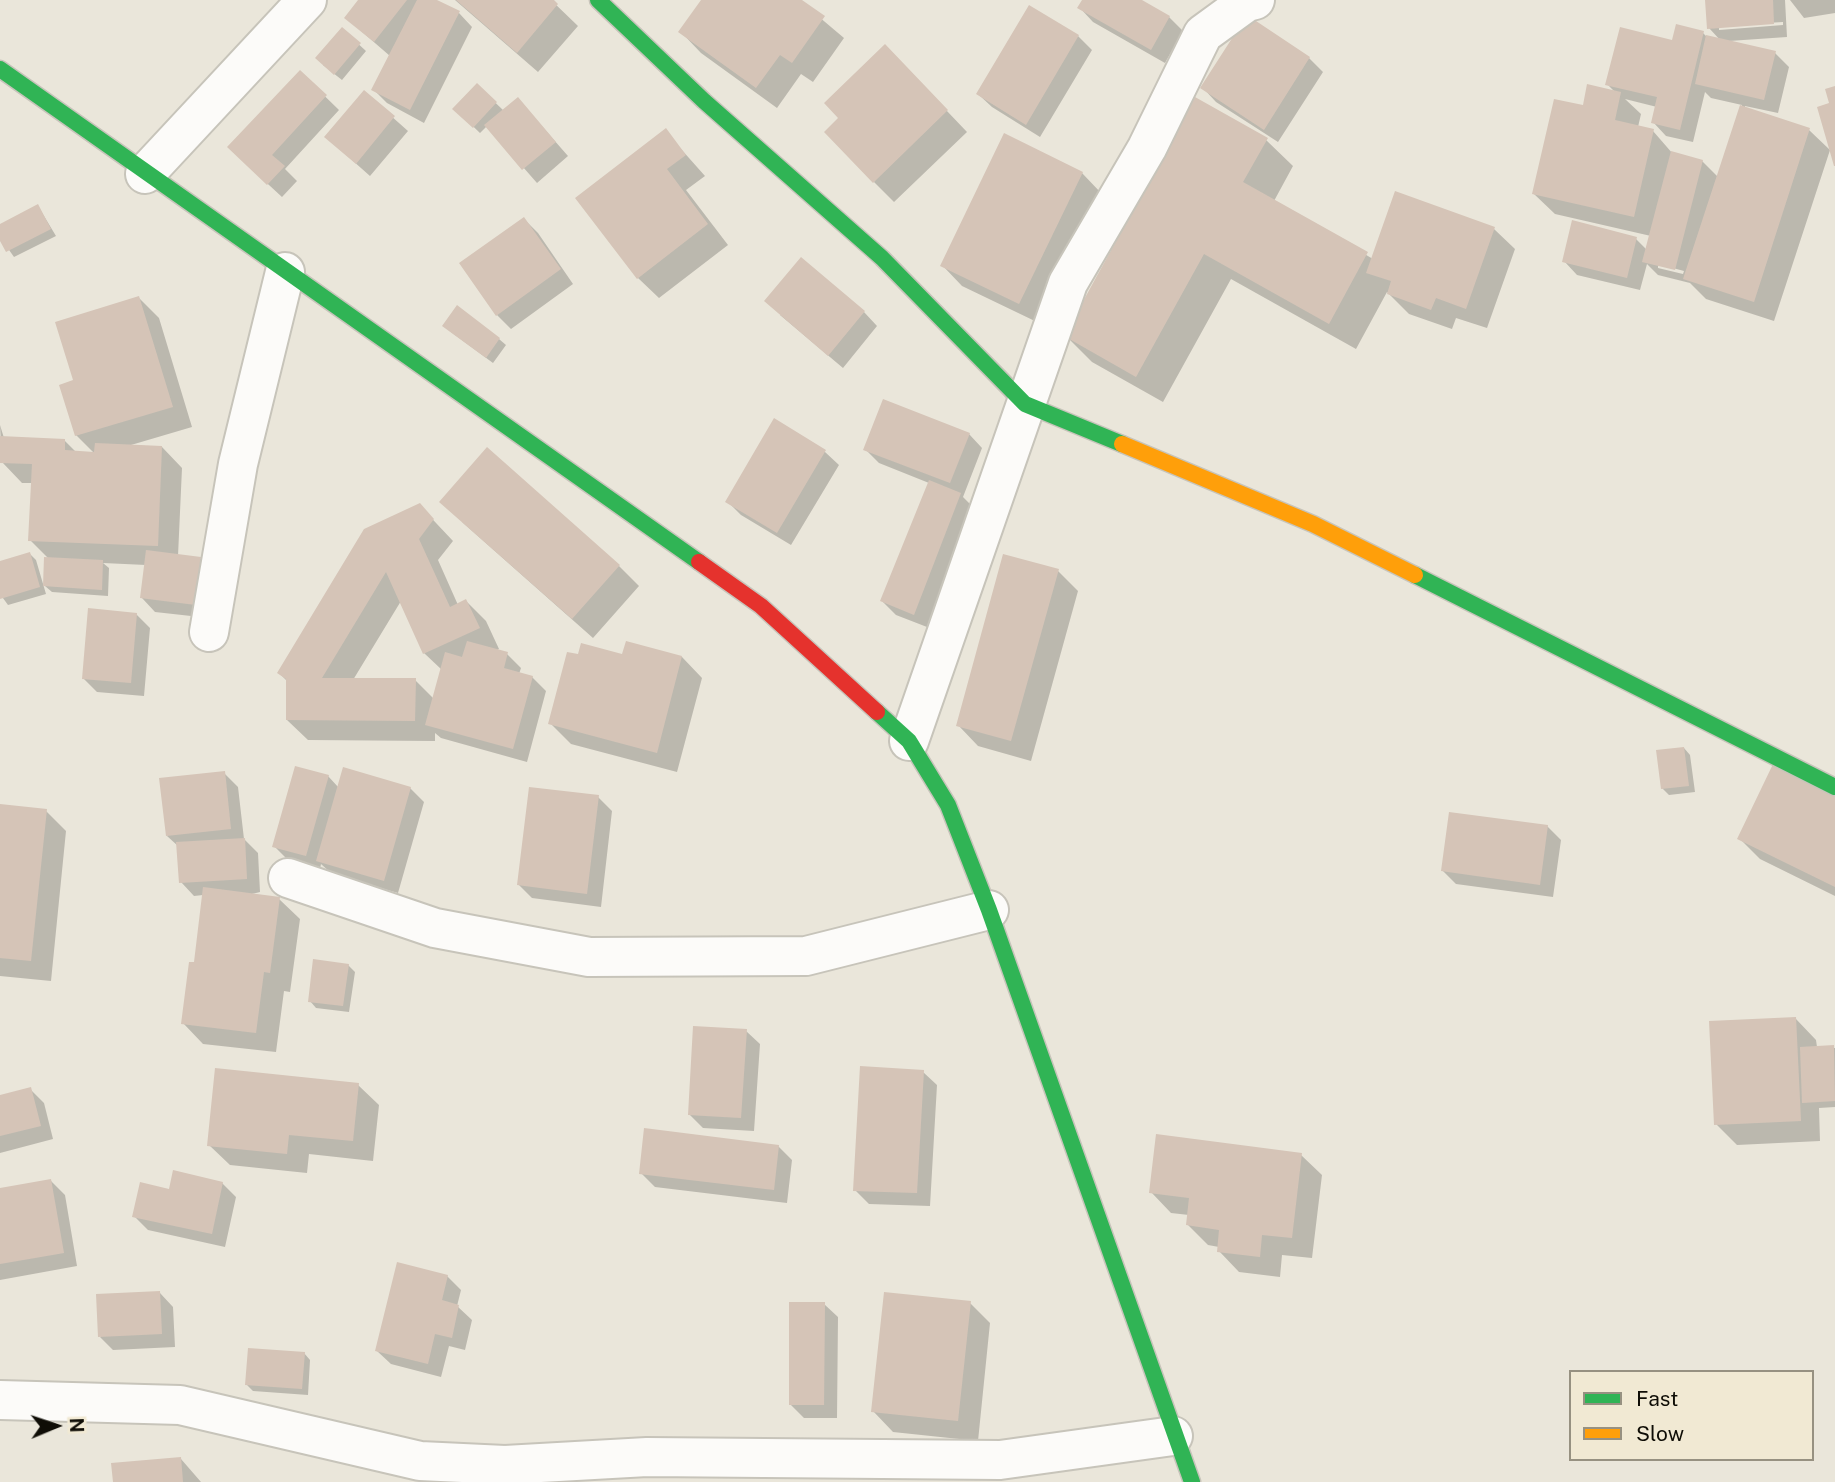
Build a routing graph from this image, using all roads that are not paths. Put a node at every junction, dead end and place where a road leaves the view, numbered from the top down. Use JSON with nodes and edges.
{"nodes":[{"id":1,"x":307,"y":0,"type":"edge"},
{"id":2,"x":598,"y":0,"type":"edge"},
{"id":3,"x":1255,"y":0,"type":"edge"},
{"id":4,"x":0,"y":69,"type":"edge"},
{"id":5,"x":145,"y":174,"type":"junction"},
{"id":6,"x":285,"y":272,"type":"junction"},
{"id":7,"x":1025,"y":404,"type":"junction"},
{"id":8,"x":209,"y":632,"type":"dead end"},
{"id":9,"x":909,"y":741,"type":"junction"},
{"id":10,"x":1835,"y":787,"type":"edge"},
{"id":11,"x":288,"y":878,"type":"dead end"},
{"id":12,"x":989,"y":910,"type":"junction"},
{"id":13,"x":0,"y":1400,"type":"edge"},
{"id":14,"x":1174,"y":1437,"type":"junction"},
{"id":15,"x":943,"y":1472,"type":"edge"},
{"id":16,"x":1192,"y":1482,"type":"edge"}],
"edges":[{"from":1,"to":5,"type":"street"},
{"from":2,"to":7,"type":"street"},
{"from":3,"to":7,"type":"street"},
{"from":4,"to":5,"type":"street"},
{"from":5,"to":6,"type":"street"},
{"from":6,"to":8,"type":"street"},
{"from":6,"to":9,"type":"street"},
{"from":7,"to":9,"type":"street"},
{"from":7,"to":10,"type":"street"},
{"from":9,"to":12,"type":"street"},
{"from":11,"to":12,"type":"street"},
{"from":12,"to":14,"type":"street"},
{"from":13,"to":15,"type":"street"},
{"from":14,"to":15,"type":"street"},
{"from":14,"to":16,"type":"street"}]}
